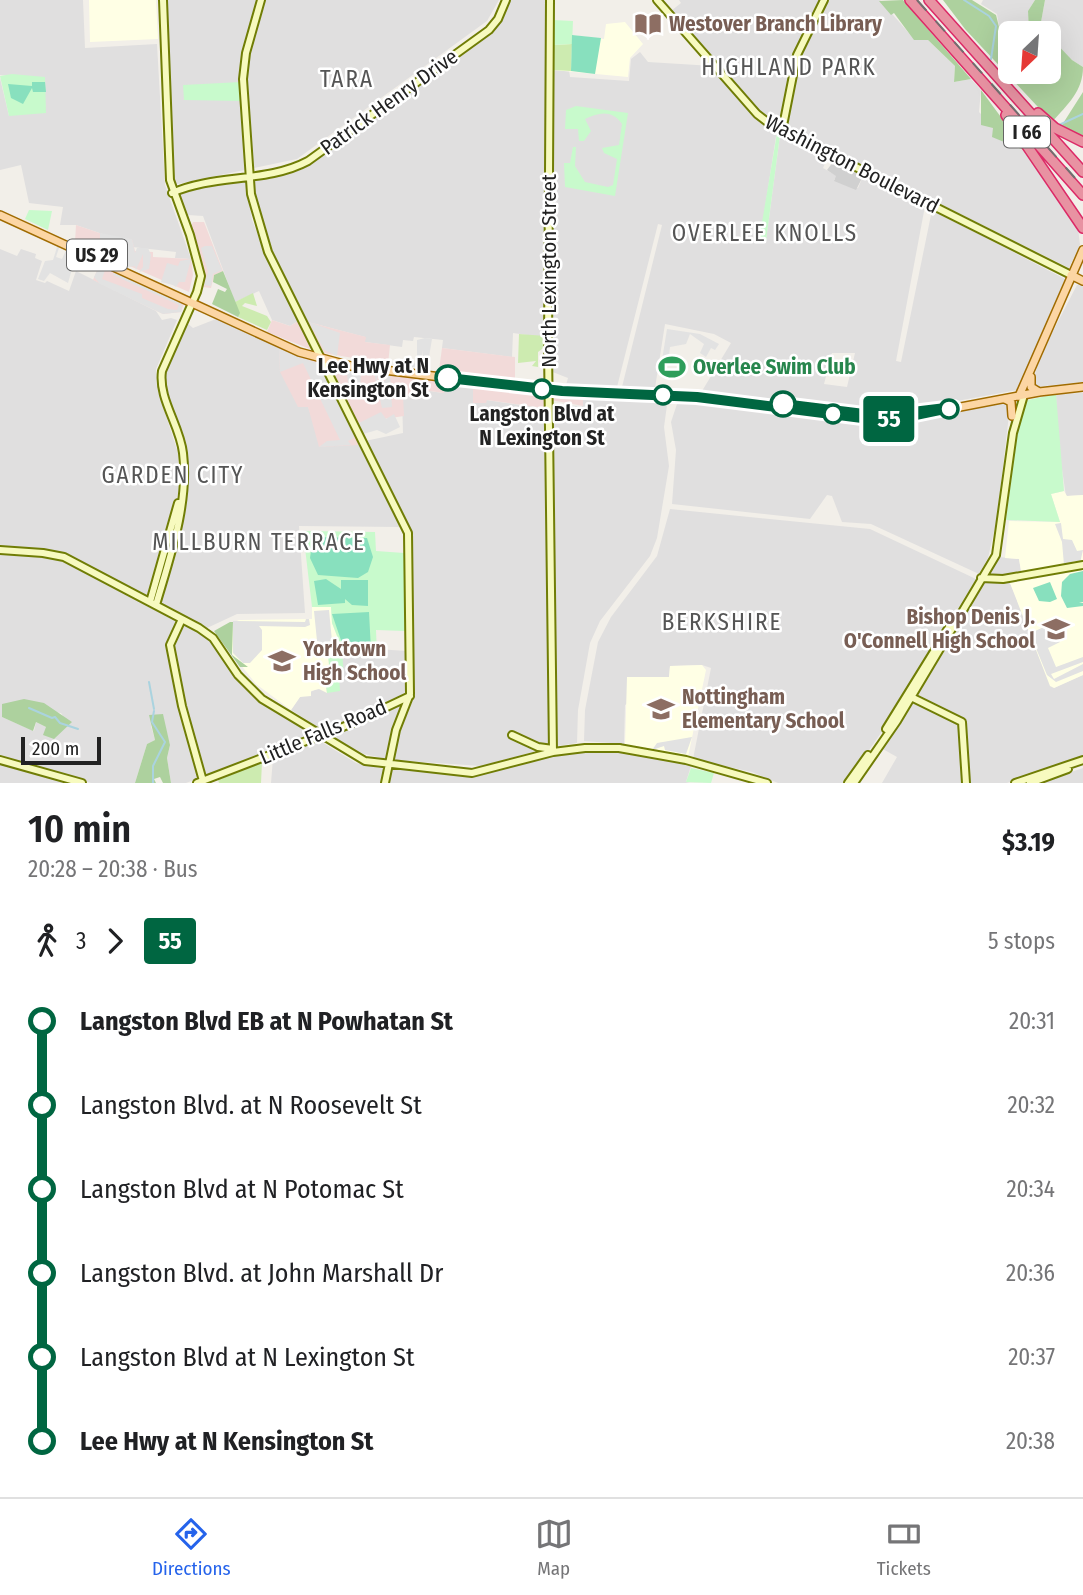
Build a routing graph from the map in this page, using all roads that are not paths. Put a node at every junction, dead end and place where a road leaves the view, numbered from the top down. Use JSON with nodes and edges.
{"nodes":[{"id":1,"x":161,"y":0,"type":"edge"},
{"id":2,"x":261,"y":0,"type":"edge"},
{"id":3,"x":504,"y":0,"type":"edge"},
{"id":4,"x":550,"y":0,"type":"edge"},
{"id":5,"x":657,"y":0,"type":"edge"},
{"id":6,"x":823,"y":0,"type":"edge"},
{"id":7,"x":910,"y":0,"type":"edge"},
{"id":8,"x":929,"y":0,"type":"edge"},
{"id":9,"x":976,"y":53,"type":"junction"},
{"id":10,"x":971,"y":69,"type":"junction"},
{"id":11,"x":782,"y":131,"type":"junction"},
{"id":12,"x":1083,"y":142,"type":"edge"},
{"id":13,"x":1083,"y":172,"type":"edge"},
{"id":14,"x":249,"y":174,"type":"junction"},
{"id":15,"x":171,"y":191,"type":"junction"},
{"id":16,"x":1083,"y":195,"type":"edge"},
{"id":17,"x":0,"y":213,"type":"edge"},
{"id":18,"x":1072,"y":213,"type":"junction"},
{"id":19,"x":1083,"y":228,"type":"edge"},
{"id":20,"x":1083,"y":237,"type":"edge"},
{"id":21,"x":1083,"y":250,"type":"edge"},
{"id":22,"x":1083,"y":260,"type":"edge"},
{"id":23,"x":1077,"y":278,"type":"edge"},
{"id":24,"x":191,"y":300,"type":"junction"},
{"id":25,"x":321,"y":357,"type":"junction"},
{"id":26,"x":1031,"y":377,"type":"junction"},
{"id":27,"x":1083,"y":387,"type":"edge"},
{"id":28,"x":549,"y":388,"type":"junction"},
{"id":29,"x":1039,"y":392,"type":"junction"},
{"id":30,"x":1021,"y":396,"type":"junction"},
{"id":31,"x":1005,"y":398,"type":"junction"},
{"id":32,"x":1012,"y":415,"type":"junction"},
{"id":33,"x":394,"y":481,"type":"dead end"},
{"id":34,"x":388,"y":491,"type":"junction"},
{"id":35,"x":0,"y":550,"type":"edge"},
{"id":36,"x":1083,"y":565,"type":"edge"},
{"id":37,"x":981,"y":578,"type":"junction"},
{"id":38,"x":153,"y":604,"type":"junction"},
{"id":39,"x":181,"y":619,"type":"junction"},
{"id":40,"x":410,"y":696,"type":"junction"},
{"id":41,"x":909,"y":696,"type":"junction"},
{"id":42,"x":322,"y":735,"type":"junction"},
{"id":43,"x":512,"y":735,"type":"dead end"},
{"id":44,"x":553,"y":751,"type":"junction"},
{"id":45,"x":0,"y":760,"type":"edge"},
{"id":46,"x":690,"y":762,"type":"junction"},
{"id":47,"x":1083,"y":762,"type":"edge"},
{"id":48,"x":389,"y":764,"type":"junction"},
{"id":49,"x":854,"y":780,"type":"edge"},
{"id":50,"x":200,"y":782,"type":"edge"},
{"id":51,"x":82,"y":783,"type":"edge"},
{"id":52,"x":385,"y":783,"type":"edge"},
{"id":53,"x":767,"y":783,"type":"edge"},
{"id":54,"x":774,"y":783,"type":"edge"},
{"id":55,"x":966,"y":783,"type":"edge"},
{"id":56,"x":1016,"y":783,"type":"edge"},
{"id":57,"x":1030,"y":783,"type":"edge"}],
"edges":[{"from":1,"to":15,"type":"street"},
{"from":2,"to":14,"type":"street"},
{"from":3,"to":14,"type":"street","name":"Patrick Henry Drive"},
{"from":4,"to":28,"type":"street","name":"North Lexington Street"},
{"from":5,"to":11,"type":"street","name":"Washington Boulevard"},
{"from":6,"to":11,"type":"street"},
{"from":7,"to":10,"type":"highway","number":"I 66"},
{"from":8,"to":9,"type":"highway","number":"I 66"},
{"from":9,"to":12,"type":"highway"},
{"from":9,"to":13,"type":"highway","number":"I 66"},
{"from":10,"to":16,"type":"highway","number":"I 66"},
{"from":10,"to":18,"type":"highway"},
{"from":11,"to":23,"type":"street","name":"Washington Boulevard"},
{"from":14,"to":15,"type":"street","name":"Patrick Henry Drive"},
{"from":14,"to":25,"type":"street"},
{"from":15,"to":24,"type":"street"},
{"from":17,"to":24,"type":"main road","number":"US 29"},
{"from":18,"to":19,"type":"highway"},
{"from":18,"to":20,"type":"highway"},
{"from":21,"to":23,"type":"main road"},
{"from":22,"to":23,"type":"main road"},
{"from":23,"to":26,"type":"main road"},
{"from":23,"to":30,"type":"main road"},
{"from":24,"to":25,"type":"main road","number":"US 29"},
{"from":24,"to":38,"type":"street"},
{"from":25,"to":28,"type":"main road","number":"US 29"},
{"from":25,"to":34,"type":"street"},
{"from":26,"to":29,"type":"main road"},
{"from":26,"to":30,"type":"main road"},
{"from":27,"to":29,"type":"main road","number":"US 29"},
{"from":28,"to":31,"type":"main road","number":"US 29"},
{"from":28,"to":44,"type":"street","name":"North Lexington Street"},
{"from":29,"to":30,"type":"main road","number":"US 29"},
{"from":30,"to":31,"type":"main road","number":"US 29"},
{"from":30,"to":32,"type":"street"},
{"from":30,"to":37,"type":"street"},
{"from":31,"to":32,"type":"main road"},
{"from":32,"to":37,"type":"street"},
{"from":33,"to":34,"type":"street"},
{"from":34,"to":40,"type":"street"},
{"from":35,"to":38,"type":"street"},
{"from":36,"to":37,"type":"street"},
{"from":37,"to":41,"type":"street"},
{"from":38,"to":39,"type":"street"},
{"from":39,"to":42,"type":"street"},
{"from":39,"to":50,"type":"street"},
{"from":40,"to":42,"type":"street","name":"Little Falls Road"},
{"from":40,"to":48,"type":"street"},
{"from":41,"to":49,"type":"street"},
{"from":41,"to":55,"type":"street"},
{"from":42,"to":48,"type":"street"},
{"from":42,"to":50,"type":"street","name":"Little Falls Road"},
{"from":43,"to":44,"type":"street"},
{"from":44,"to":46,"type":"street"},
{"from":44,"to":48,"type":"street"},
{"from":45,"to":51,"type":"street"},
{"from":46,"to":53,"type":"street"},
{"from":46,"to":54,"type":"street"},
{"from":47,"to":56,"type":"street"},
{"from":47,"to":57,"type":"street"},
{"from":48,"to":52,"type":"street"}]}
